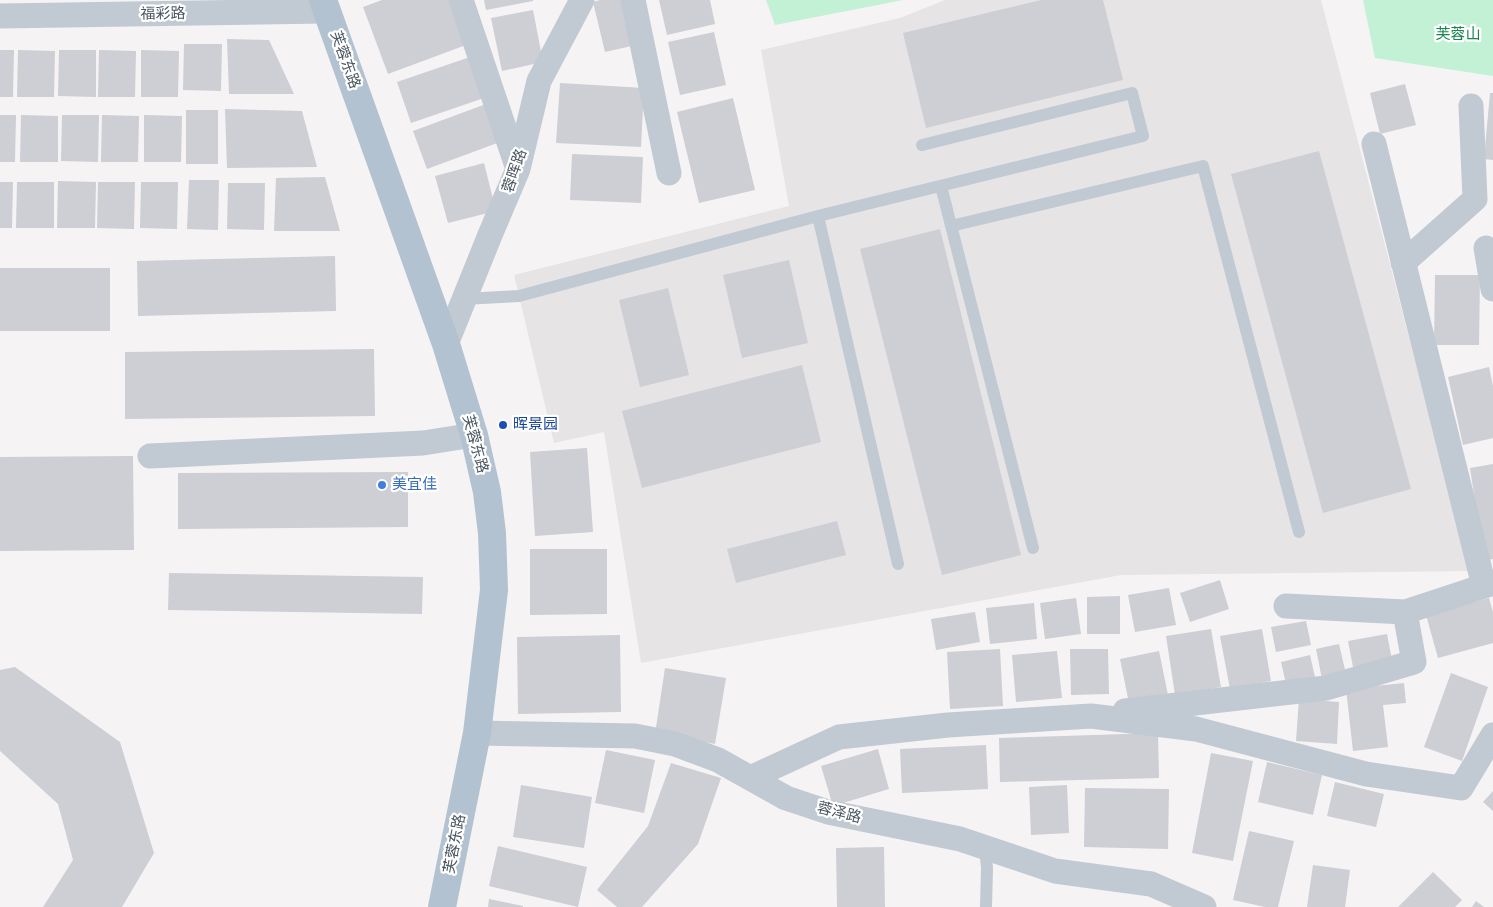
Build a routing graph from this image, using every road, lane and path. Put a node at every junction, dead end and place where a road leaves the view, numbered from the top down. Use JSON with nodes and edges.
{"nodes":[{"id":1,"x":461,"y":0,"type":"edge"},
{"id":2,"x":582,"y":0,"type":"edge"},
{"id":3,"x":633,"y":0,"type":"edge"},
{"id":4,"x":325,"y":6,"type":"edge"},
{"id":5,"x":0,"y":16,"type":"edge"},
{"id":6,"x":1471,"y":106,"type":"dead end"},
{"id":7,"x":1374,"y":144,"type":"dead end"},
{"id":8,"x":922,"y":145,"type":"dead end"},
{"id":9,"x":518,"y":169,"type":"junction"},
{"id":10,"x":669,"y":173,"type":"dead end"},
{"id":11,"x":1484,"y":180,"type":"edge"},
{"id":12,"x":941,"y":186,"type":"junction"},
{"id":13,"x":818,"y":216,"type":"junction"},
{"id":14,"x":951,"y":226,"type":"junction"},
{"id":15,"x":1486,"y":248,"type":"dead end"},
{"id":16,"x":1403,"y":262,"type":"junction"},
{"id":17,"x":1493,"y":289,"type":"edge"},
{"id":18,"x":464,"y":299,"type":"junction"},
{"id":19,"x":446,"y":344,"type":"junction"},
{"id":20,"x":474,"y":435,"type":"junction"},
{"id":21,"x":150,"y":456,"type":"dead end"},
{"id":22,"x":1299,"y":532,"type":"dead end"},
{"id":23,"x":1033,"y":548,"type":"dead end"},
{"id":24,"x":898,"y":564,"type":"dead end"},
{"id":25,"x":1488,"y":584,"type":"edge"},
{"id":26,"x":1286,"y":606,"type":"dead end"},
{"id":27,"x":1405,"y":612,"type":"junction"},
{"id":28,"x":1090,"y":716,"type":"junction"},
{"id":29,"x":477,"y":733,"type":"junction"},
{"id":30,"x":1493,"y":735,"type":"edge"},
{"id":31,"x":750,"y":778,"type":"junction"},
{"id":32,"x":985,"y":848,"type":"junction"},
{"id":33,"x":442,"y":907,"type":"edge"},
{"id":34,"x":986,"y":907,"type":"edge"},
{"id":35,"x":1204,"y":907,"type":"edge"}],
"edges":[{"from":1,"to":9,"type":"street"},
{"from":2,"to":9,"type":"street","name":"蓉晖路"},
{"from":3,"to":10,"type":"street"},
{"from":4,"to":5,"type":"street","name":"福彩路"},
{"from":4,"to":19,"type":"main road","name":"芙蓉东路"},
{"from":6,"to":11,"type":"street"},
{"from":7,"to":16,"type":"street"},
{"from":8,"to":12,"type":"lane"},
{"from":9,"to":18,"type":"street","name":"蓉晖路"},
{"from":11,"to":16,"type":"street"},
{"from":12,"to":13,"type":"lane"},
{"from":12,"to":14,"type":"lane"},
{"from":13,"to":18,"type":"lane"},
{"from":13,"to":24,"type":"lane"},
{"from":14,"to":22,"type":"lane"},
{"from":14,"to":23,"type":"lane"},
{"from":15,"to":17,"type":"street"},
{"from":16,"to":25,"type":"street"},
{"from":18,"to":19,"type":"street","name":"蓉晖路"},
{"from":19,"to":20,"type":"main road","name":"芙蓉东路"},
{"from":20,"to":21,"type":"street"},
{"from":20,"to":29,"type":"main road","name":"芙蓉东路"},
{"from":25,"to":27,"type":"street"},
{"from":26,"to":27,"type":"street"},
{"from":27,"to":28,"type":"street"},
{"from":28,"to":30,"type":"street"},
{"from":28,"to":31,"type":"street"},
{"from":29,"to":31,"type":"street","name":"蓉泽路"},
{"from":29,"to":33,"type":"main road","name":"芙蓉东路"},
{"from":31,"to":32,"type":"street","name":"蓉泽路"},
{"from":32,"to":34,"type":"lane"},
{"from":32,"to":35,"type":"street","name":"蓉泽路"}]}
